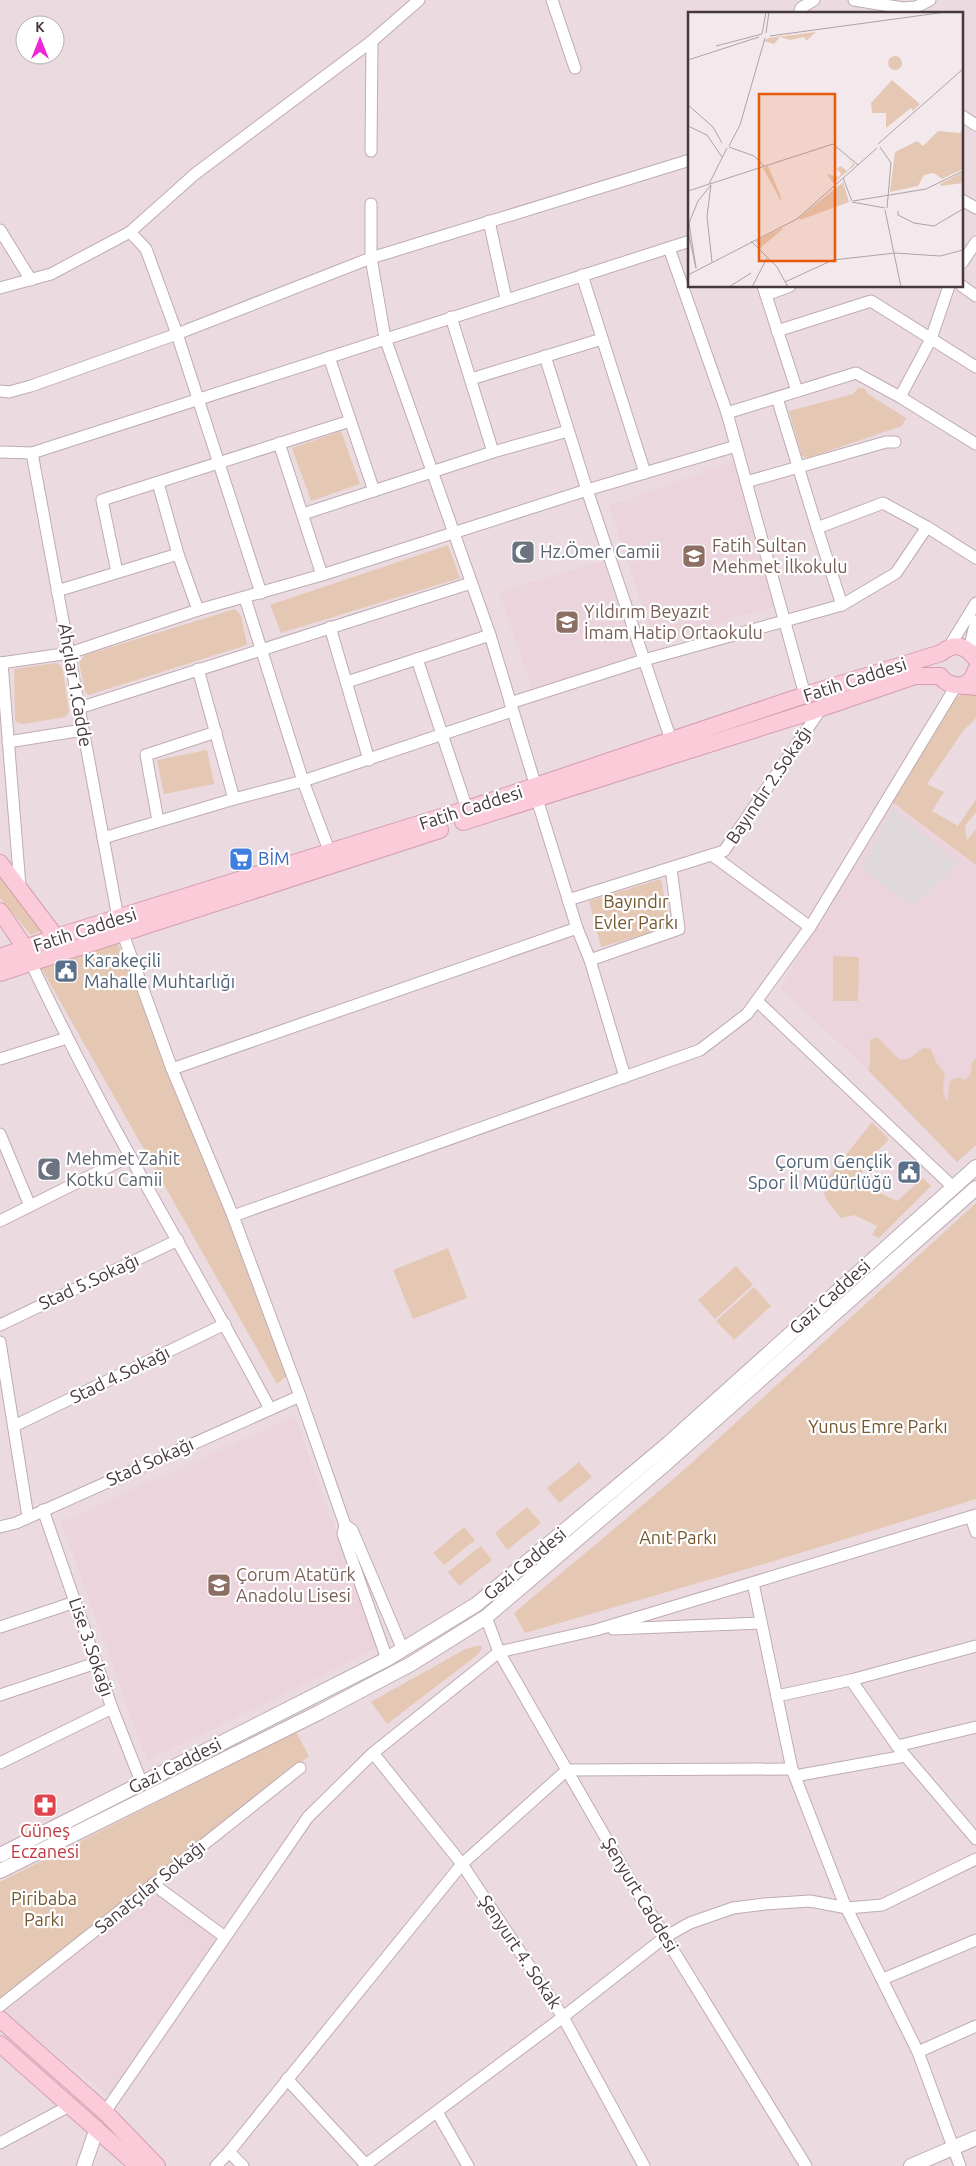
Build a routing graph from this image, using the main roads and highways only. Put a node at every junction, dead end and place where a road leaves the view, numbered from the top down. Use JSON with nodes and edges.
{"nodes":[{"id":1,"x":945,"y":650,"type":"junction"},
{"id":2,"x":974,"y":657,"type":"edge"},
{"id":3,"x":976,"y":670,"type":"edge"},
{"id":4,"x":940,"y":676,"type":"junction"},
{"id":5,"x":965,"y":686,"type":"edge"},
{"id":6,"x":537,"y":793,"type":"junction"},
{"id":7,"x":0,"y":863,"type":"edge"},
{"id":8,"x":0,"y":911,"type":"edge"},
{"id":9,"x":121,"y":926,"type":"junction"},
{"id":10,"x":56,"y":937,"type":"junction"},
{"id":11,"x":28,"y":956,"type":"junction"},
{"id":12,"x":0,"y":957,"type":"edge"},
{"id":13,"x":0,"y":973,"type":"edge"},
{"id":14,"x":0,"y":2019,"type":"edge"},
{"id":15,"x":2,"y":2050,"type":"edge"},
{"id":16,"x":138,"y":2166,"type":"edge"},
{"id":17,"x":157,"y":2166,"type":"edge"}],
"edges":[{"from":1,"to":2,"type":"main road","name":"Fatih Caddesi"},
{"from":1,"to":4,"type":"main road"},
{"from":1,"to":6,"type":"main road","name":"Fatih Caddesi"},
{"from":3,"to":5,"type":"main road"},
{"from":4,"to":5,"type":"main road"},
{"from":4,"to":6,"type":"main road","name":"Fatih Caddesi"},
{"from":6,"to":9,"type":"main road","name":"Fatih Caddesi"},
{"from":6,"to":9,"type":"main road","name":"Fatih Caddesi"},
{"from":7,"to":10,"type":"main road"},
{"from":8,"to":11,"type":"main road"},
{"from":9,"to":10,"type":"main road","name":"Fatih Caddesi"},
{"from":9,"to":11,"type":"main road","name":"Fatih Caddesi"},
{"from":10,"to":11,"type":"main road","name":"Fatih Caddesi"},
{"from":11,"to":12,"type":"main road","name":"Fatih Caddesi"},
{"from":11,"to":13,"type":"main road","name":"Fatih Caddesi"},
{"from":14,"to":17,"type":"main road"},
{"from":15,"to":16,"type":"main road"}]}
